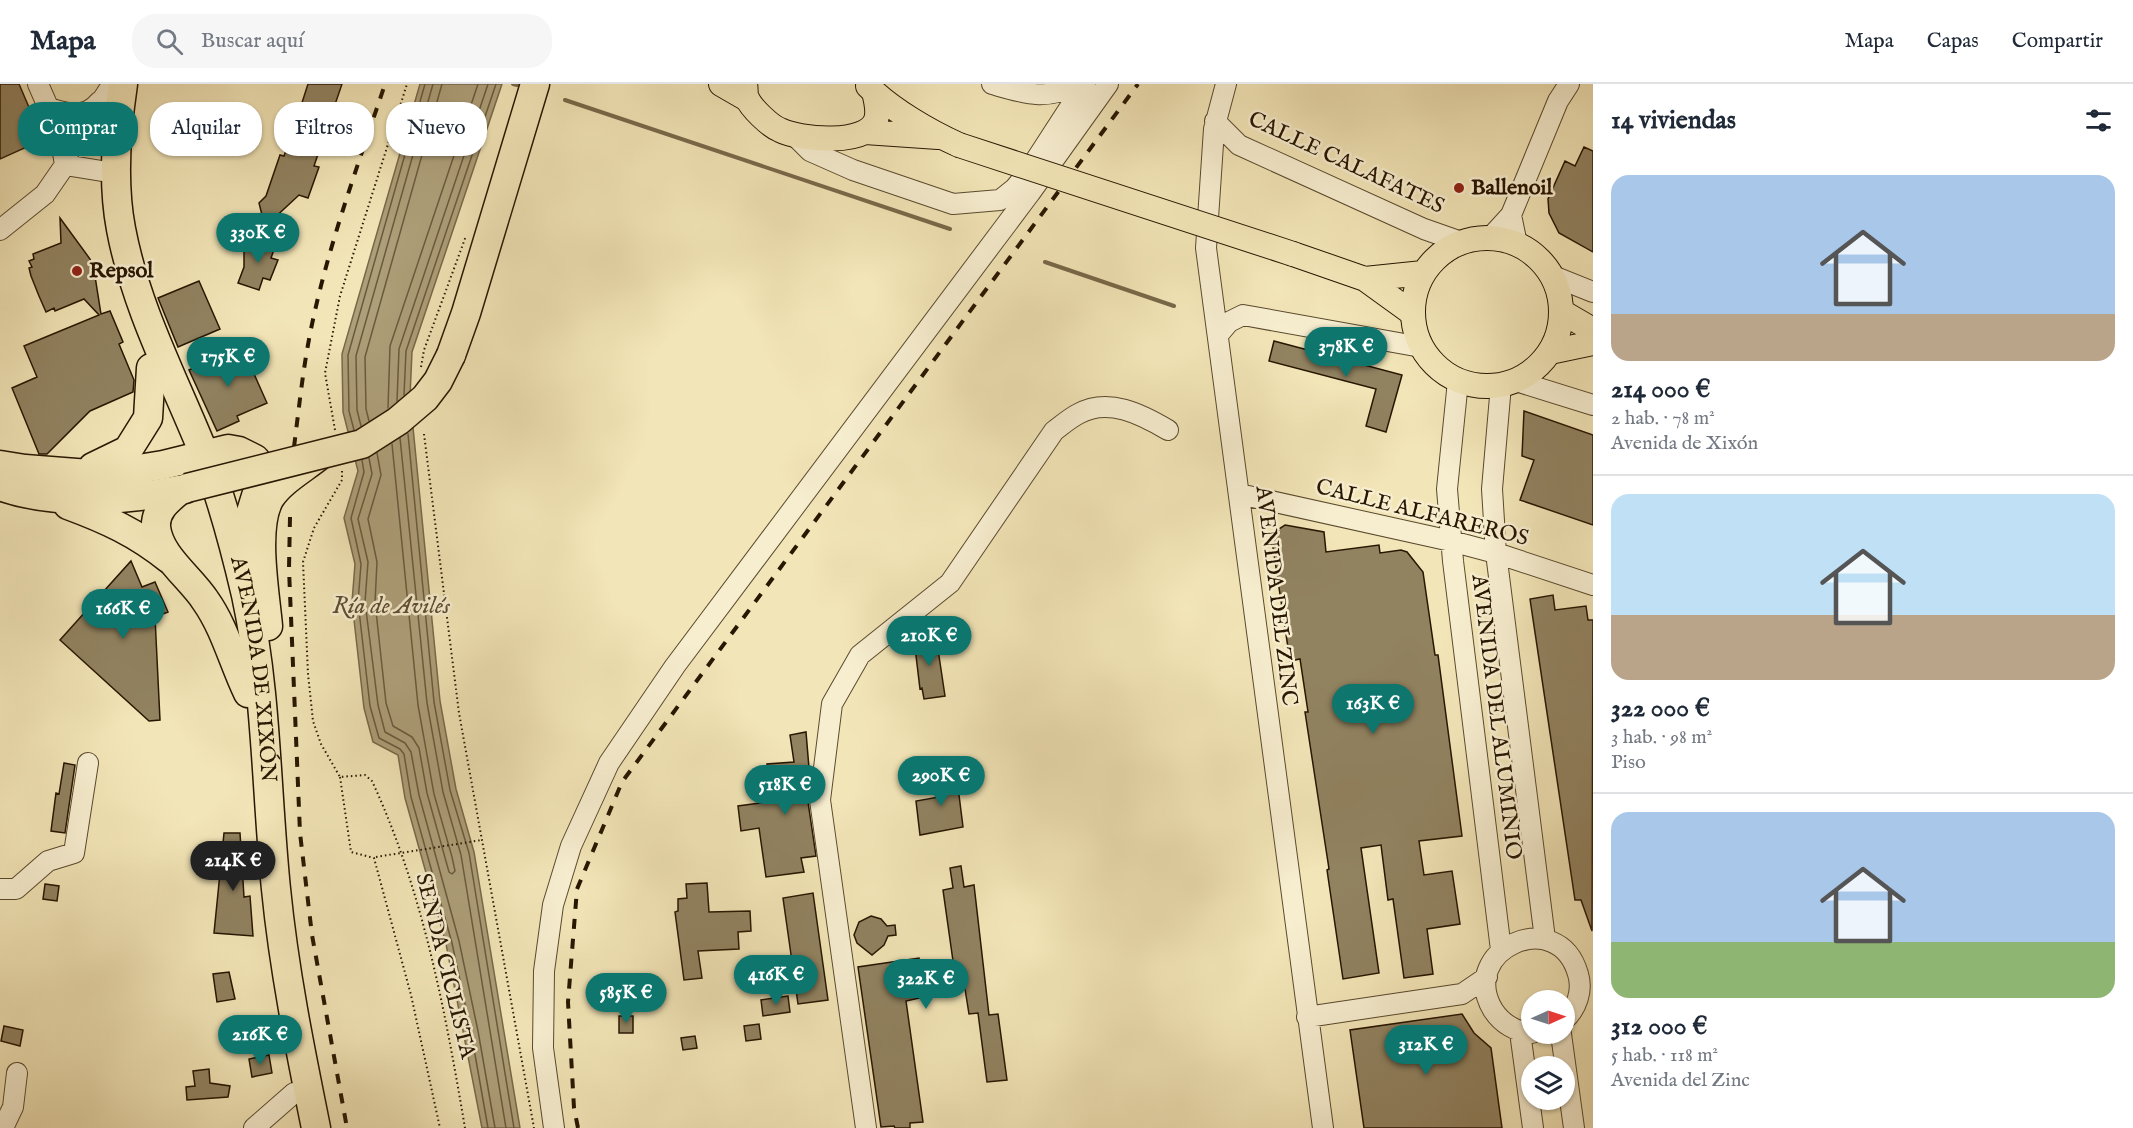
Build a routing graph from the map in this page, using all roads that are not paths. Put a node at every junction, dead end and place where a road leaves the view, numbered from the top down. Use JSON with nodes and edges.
{"nodes":[{"id":1,"x":38,"y":84,"type":"edge"},
{"id":2,"x":535,"y":84,"type":"edge"},
{"id":3,"x":720,"y":84,"type":"edge"},
{"id":4,"x":992,"y":84,"type":"edge"},
{"id":5,"x":1079,"y":84,"type":"edge"},
{"id":6,"x":1084,"y":84,"type":"edge"},
{"id":7,"x":1108,"y":84,"type":"edge"},
{"id":8,"x":1226,"y":84,"type":"edge"},
{"id":9,"x":1569,"y":84,"type":"edge"},
{"id":10,"x":114,"y":86,"type":"edge"},
{"id":11,"x":870,"y":88,"type":"edge"},
{"id":12,"x":746,"y":92,"type":"edge"},
{"id":13,"x":46,"y":102,"type":"edge"},
{"id":14,"x":100,"y":102,"type":"edge"},
{"id":15,"x":1215,"y":121,"type":"junction"},
{"id":16,"x":866,"y":132,"type":"junction"},
{"id":17,"x":796,"y":136,"type":"junction"},
{"id":18,"x":951,"y":141,"type":"junction"},
{"id":19,"x":63,"y":156,"type":"edge"},
{"id":20,"x":64,"y":162,"type":"junction"},
{"id":21,"x":102,"y":171,"type":"junction"},
{"id":22,"x":1511,"y":215,"type":"junction"},
{"id":23,"x":113,"y":227,"type":"junction"},
{"id":24,"x":0,"y":230,"type":"edge"},
{"id":25,"x":1490,"y":238,"type":"junction"},
{"id":26,"x":1461,"y":242,"type":"junction"},
{"id":27,"x":1517,"y":244,"type":"junction"},
{"id":28,"x":1423,"y":273,"type":"junction"},
{"id":29,"x":1553,"y":276,"type":"junction"},
{"id":30,"x":1365,"y":279,"type":"junction"},
{"id":31,"x":1593,"y":292,"type":"edge"},
{"id":32,"x":1562,"y":312,"type":"junction"},
{"id":33,"x":1412,"y":313,"type":"junction"},
{"id":34,"x":1593,"y":330,"type":"edge"},
{"id":35,"x":1218,"y":336,"type":"junction"},
{"id":36,"x":1593,"y":343,"type":"edge"},
{"id":37,"x":1421,"y":347,"type":"junction"},
{"id":38,"x":1550,"y":352,"type":"junction"},
{"id":39,"x":151,"y":368,"type":"junction"},
{"id":40,"x":1458,"y":381,"type":"junction"},
{"id":41,"x":1509,"y":383,"type":"junction"},
{"id":42,"x":1593,"y":405,"type":"edge"},
{"id":43,"x":1168,"y":430,"type":"dead end"},
{"id":44,"x":196,"y":457,"type":"junction"},
{"id":45,"x":331,"y":461,"type":"junction"},
{"id":46,"x":0,"y":465,"type":"edge"},
{"id":47,"x":73,"y":473,"type":"junction"},
{"id":48,"x":0,"y":486,"type":"edge"},
{"id":49,"x":184,"y":489,"type":"junction"},
{"id":50,"x":1239,"y":494,"type":"junction"},
{"id":51,"x":47,"y":498,"type":"junction"},
{"id":52,"x":1451,"y":541,"type":"junction"},
{"id":53,"x":1496,"y":553,"type":"junction"},
{"id":54,"x":175,"y":564,"type":"junction"},
{"id":55,"x":1593,"y":585,"type":"edge"},
{"id":56,"x":246,"y":596,"type":"junction"},
{"id":57,"x":248,"y":693,"type":"junction"},
{"id":58,"x":265,"y":726,"type":"junction"},
{"id":59,"x":88,"y":764,"type":"dead end"},
{"id":60,"x":0,"y":889,"type":"edge"},
{"id":61,"x":1545,"y":939,"type":"junction"},
{"id":62,"x":1501,"y":950,"type":"junction"},
{"id":63,"x":1584,"y":968,"type":"edge"},
{"id":64,"x":1487,"y":976,"type":"junction"},
{"id":65,"x":1586,"y":986,"type":"edge"},
{"id":66,"x":1462,"y":994,"type":"junction"},
{"id":67,"x":1490,"y":1004,"type":"junction"},
{"id":68,"x":1575,"y":1005,"type":"edge"},
{"id":69,"x":1307,"y":1017,"type":"junction"},
{"id":70,"x":1521,"y":1030,"type":"edge"},
{"id":71,"x":1527,"y":1044,"type":"edge"},
{"id":72,"x":1563,"y":1044,"type":"edge"},
{"id":73,"x":17,"y":1073,"type":"dead end"},
{"id":74,"x":294,"y":1093,"type":"junction"},
{"id":75,"x":3,"y":1128,"type":"edge"},
{"id":76,"x":254,"y":1128,"type":"edge"},
{"id":77,"x":301,"y":1128,"type":"edge"},
{"id":78,"x":316,"y":1128,"type":"edge"},
{"id":79,"x":554,"y":1128,"type":"edge"},
{"id":80,"x":866,"y":1128,"type":"edge"},
{"id":81,"x":1323,"y":1128,"type":"edge"},
{"id":82,"x":1533,"y":1128,"type":"edge"},
{"id":83,"x":1574,"y":1128,"type":"edge"}],
"edges":[{"from":1,"to":13,"type":"street"},
{"from":2,"to":45,"type":"highway","bridge":true},
{"from":3,"to":12,"type":"main road"},
{"from":4,"to":5,"type":"street"},
{"from":6,"to":17,"type":"street"},
{"from":7,"to":79,"type":"street"},
{"from":8,"to":15,"type":"street","name":"AVENIDA DEL ZINC"},
{"from":9,"to":22,"type":"street"},
{"from":10,"to":14,"type":"street"},
{"from":10,"to":20,"type":"street"},
{"from":10,"to":21,"type":"highway"},
{"from":10,"to":23,"type":"highway"},
{"from":11,"to":16,"type":"main road"},
{"from":11,"to":18,"type":"main road"},
{"from":12,"to":17,"type":"main road"},
{"from":15,"to":26,"type":"street","name":"CALLE CALAFATES"},
{"from":15,"to":35,"type":"street","name":"AVENIDA DEL ZINC"},
{"from":16,"to":17,"type":"main road"},
{"from":16,"to":18,"type":"main road"},
{"from":18,"to":30,"type":"main road","bridge":true},
{"from":19,"to":20,"type":"street"},
{"from":20,"to":21,"type":"street"},
{"from":20,"to":24,"type":"street"},
{"from":21,"to":23,"type":"highway"},
{"from":22,"to":25,"type":"street"},
{"from":22,"to":27,"type":"street"},
{"from":23,"to":39,"type":"highway","name":"AVENIDA DE XIXÓN"},
{"from":23,"to":44,"type":"highway","name":"AVENIDA DE XIXÓN"},
{"from":25,"to":26,"type":"main road"},
{"from":25,"to":27,"type":"main road"},
{"from":26,"to":28,"type":"main road"},
{"from":27,"to":29,"type":"main road"},
{"from":28,"to":30,"type":"main road"},
{"from":28,"to":33,"type":"main road"},
{"from":29,"to":31,"type":"street"},
{"from":29,"to":32,"type":"main road"},
{"from":30,"to":33,"type":"main road"},
{"from":32,"to":34,"type":"main road"},
{"from":32,"to":38,"type":"main road"},
{"from":33,"to":37,"type":"main road"},
{"from":35,"to":37,"type":"street"},
{"from":35,"to":50,"type":"street","name":"AVENIDA DEL ZINC"},
{"from":36,"to":38,"type":"main road"},
{"from":37,"to":40,"type":"main road"},
{"from":38,"to":41,"type":"main road"},
{"from":39,"to":44,"type":"highway","name":"AVENIDA DE XIXÓN"},
{"from":39,"to":47,"type":"highway"},
{"from":40,"to":41,"type":"main road"},
{"from":40,"to":52,"type":"street","name":"AVENIDA DEL ALUMINIO"},
{"from":41,"to":42,"type":"street"},
{"from":41,"to":53,"type":"street","name":"AVENIDA DEL ALUMINIO"},
{"from":43,"to":80,"type":"street"},
{"from":44,"to":47,"type":"highway"},
{"from":44,"to":56,"type":"highway","name":"AVENIDA DE XIXÓN"},
{"from":44,"to":56,"type":"highway"},
{"from":44,"to":57,"type":"highway","name":"AVENIDA DE XIXÓN"},
{"from":45,"to":49,"type":"highway","bridge":true},
{"from":45,"to":58,"type":"highway"},
{"from":46,"to":47,"type":"highway"},
{"from":48,"to":51,"type":"highway"},
{"from":49,"to":51,"type":"highway"},
{"from":49,"to":54,"type":"highway"},
{"from":50,"to":52,"type":"street","name":"CALLE ALFAREROS"},
{"from":50,"to":69,"type":"street","name":"AVENIDA DEL ZINC"},
{"from":51,"to":54,"type":"highway"},
{"from":52,"to":53,"type":"street","name":"CALLE ALFAREROS"},
{"from":52,"to":62,"type":"street","name":"AVENIDA DEL ALUMINIO"},
{"from":53,"to":55,"type":"street","name":"CALLE ALFAREROS"},
{"from":53,"to":61,"type":"street","name":"AVENIDA DEL ALUMINIO"},
{"from":54,"to":57,"type":"highway"},
{"from":56,"to":58,"type":"highway","name":"AVENIDA DE XIXÓN"},
{"from":57,"to":74,"type":"highway","name":"AVENIDA DE XIXÓN"},
{"from":58,"to":78,"type":"highway","name":"AVENIDA DE XIXÓN"},
{"from":59,"to":60,"type":"street"},
{"from":61,"to":62,"type":"street"},
{"from":61,"to":63,"type":"street"},
{"from":62,"to":64,"type":"street"},
{"from":63,"to":65,"type":"street"},
{"from":64,"to":66,"type":"street"},
{"from":64,"to":67,"type":"street"},
{"from":65,"to":68,"type":"street"},
{"from":66,"to":67,"type":"street"},
{"from":66,"to":69,"type":"street"},
{"from":67,"to":70,"type":"street"},
{"from":69,"to":81,"type":"street","name":"AVENIDA DEL ZINC"},
{"from":71,"to":82,"type":"street"},
{"from":72,"to":83,"type":"street"},
{"from":73,"to":75,"type":"street"},
{"from":74,"to":76,"type":"street"},
{"from":74,"to":77,"type":"highway","name":"AVENIDA DE XIXÓN"}]}
